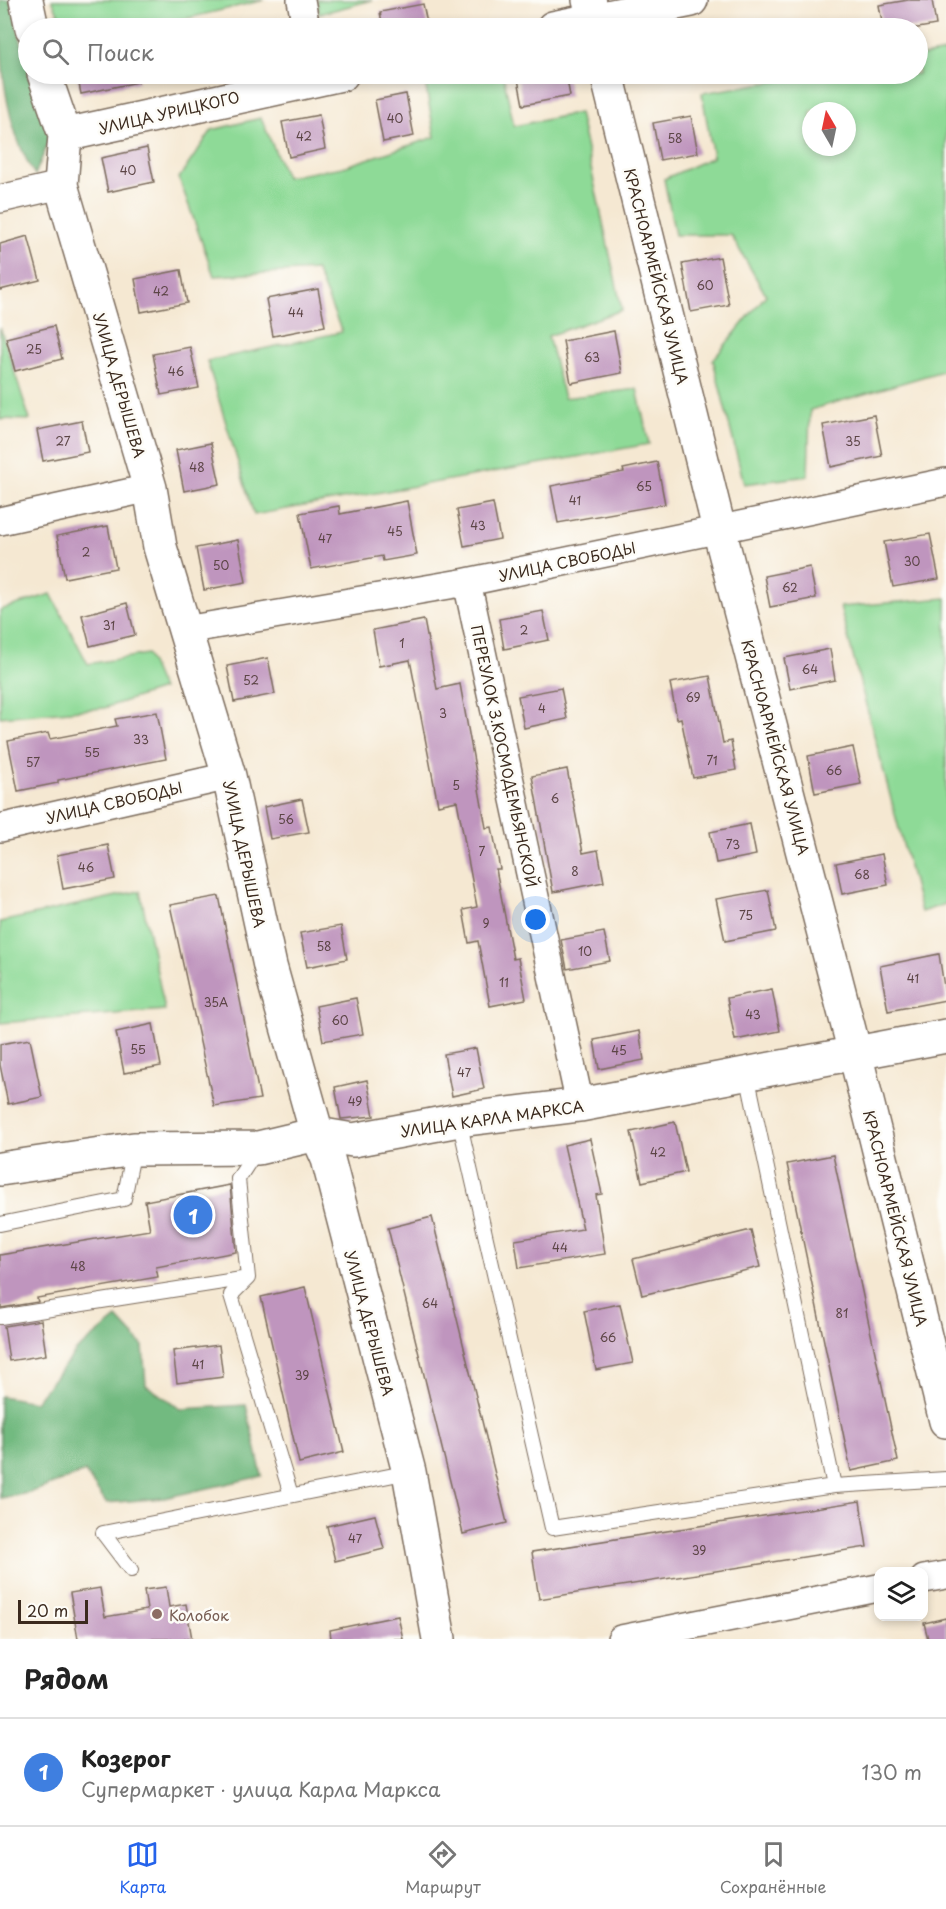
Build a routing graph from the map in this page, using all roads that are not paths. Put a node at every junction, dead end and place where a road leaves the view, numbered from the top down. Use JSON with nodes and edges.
{"nodes":[{"id":1,"x":26,"y":0,"type":"edge"},
{"id":2,"x":300,"y":0,"type":"edge"},
{"id":3,"x":690,"y":0,"type":"edge"},
{"id":4,"x":593,"y":16,"type":"edge"},
{"id":5,"x":30,"y":18,"type":"edge"},
{"id":6,"x":304,"y":18,"type":"edge"},
{"id":7,"x":47,"y":84,"type":"edge"},
{"id":8,"x":285,"y":84,"type":"edge"},
{"id":9,"x":609,"y":84,"type":"edge"},
{"id":10,"x":65,"y":135,"type":"junction"},
{"id":11,"x":61,"y":185,"type":"junction"},
{"id":12,"x":0,"y":199,"type":"edge"},
{"id":13,"x":946,"y":482,"type":"edge"},
{"id":14,"x":150,"y":488,"type":"junction"},
{"id":15,"x":0,"y":521,"type":"edge"},
{"id":16,"x":718,"y":529,"type":"junction"},
{"id":17,"x":467,"y":582,"type":"junction"},
{"id":18,"x":185,"y":630,"type":"junction"},
{"id":19,"x":229,"y":776,"type":"junction"},
{"id":20,"x":0,"y":828,"type":"edge"},
{"id":21,"x":946,"y":1036,"type":"edge"},
{"id":22,"x":855,"y":1053,"type":"junction"},
{"id":23,"x":747,"y":1074,"type":"junction"},
{"id":24,"x":580,"y":1105,"type":"junction"},
{"id":25,"x":459,"y":1120,"type":"junction"},
{"id":26,"x":317,"y":1134,"type":"junction"},
{"id":27,"x":258,"y":1148,"type":"junction"},
{"id":28,"x":134,"y":1149,"type":"junction"},
{"id":29,"x":0,"y":1169,"type":"edge"},
{"id":30,"x":0,"y":1224,"type":"edge"},
{"id":31,"x":248,"y":1278,"type":"junction"},
{"id":32,"x":0,"y":1317,"type":"edge"},
{"id":33,"x":946,"y":1421,"type":"edge"},
{"id":34,"x":409,"y":1472,"type":"junction"},
{"id":35,"x":946,"y":1479,"type":"edge"},
{"id":36,"x":834,"y":1486,"type":"junction"},
{"id":37,"x":291,"y":1495,"type":"junction"},
{"id":38,"x":131,"y":1570,"type":"dead end"},
{"id":39,"x":946,"y":1575,"type":"edge"},
{"id":40,"x":928,"y":1578,"type":"edge"},
{"id":41,"x":874,"y":1589,"type":"edge"},
{"id":42,"x":439,"y":1639,"type":"edge"},
{"id":43,"x":621,"y":1639,"type":"edge"}],
"edges":[{"from":1,"to":5,"type":"street"},
{"from":2,"to":6,"type":"street"},
{"from":3,"to":4,"type":"street"},
{"from":7,"to":10,"type":"street","name":"УЛИЦА ДЕРЫШЕВА"},
{"from":8,"to":10,"type":"street","name":"УЛИЦА УРИЦКОГО"},
{"from":9,"to":16,"type":"street","name":"КРАСНОАРМЕЙСКАЯ УЛИЦА"},
{"from":10,"to":11,"type":"street","name":"УЛИЦА ДЕРЫШЕВА"},
{"from":11,"to":12,"type":"street"},
{"from":11,"to":14,"type":"street","name":"УЛИЦА ДЕРЫШЕВА"},
{"from":13,"to":16,"type":"street","name":"УЛИЦА СВОБОДЫ"},
{"from":14,"to":15,"type":"street"},
{"from":14,"to":18,"type":"street","name":"УЛИЦА ДЕРЫШЕВА"},
{"from":16,"to":17,"type":"street","name":"УЛИЦА СВОБОДЫ"},
{"from":16,"to":22,"type":"street","name":"КРАСНОАРМЕЙСКАЯ УЛИЦА"},
{"from":17,"to":18,"type":"street","name":"УЛИЦА СВОБОДЫ"},
{"from":17,"to":24,"type":"street","name":"ПЕРЕУЛОК З.КОСМОДЕМЬЯНСКОЙ"},
{"from":18,"to":19,"type":"street","name":"УЛИЦА ДЕРЫШЕВА"},
{"from":19,"to":20,"type":"street","name":"УЛИЦА СВОБОДЫ"},
{"from":19,"to":26,"type":"street","name":"УЛИЦА ДЕРЫШЕВА"},
{"from":21,"to":22,"type":"street","name":"УЛИЦА КАРЛА МАРКСА"},
{"from":22,"to":23,"type":"street","name":"УЛИЦА КАРЛА МАРКСА"},
{"from":22,"to":33,"type":"street","name":"КРАСНОАРМЕЙСКАЯ УЛИЦА"},
{"from":23,"to":24,"type":"street","name":"УЛИЦА КАРЛА МАРКСА"},
{"from":23,"to":36,"type":"lane"},
{"from":24,"to":25,"type":"street","name":"УЛИЦА КАРЛА МАРКСА"},
{"from":25,"to":26,"type":"street","name":"УЛИЦА КАРЛА МАРКСА"},
{"from":25,"to":36,"type":"lane"},
{"from":26,"to":27,"type":"street","name":"УЛИЦА КАРЛА МАРКСА"},
{"from":26,"to":34,"type":"street","name":"УЛИЦА ДЕРЫШЕВА"},
{"from":27,"to":28,"type":"street","name":"УЛИЦА КАРЛА МАРКСА"},
{"from":27,"to":31,"type":"lane"},
{"from":28,"to":29,"type":"street","name":"УЛИЦА КАРЛА МАРКСА"},
{"from":28,"to":30,"type":"lane"},
{"from":31,"to":32,"type":"lane"},
{"from":31,"to":37,"type":"lane"},
{"from":34,"to":37,"type":"lane"},
{"from":34,"to":42,"type":"street","name":"УЛИЦА ДЕРЫШЕВА"},
{"from":35,"to":36,"type":"lane"},
{"from":37,"to":38,"type":"lane"},
{"from":39,"to":40,"type":"street"},
{"from":41,"to":43,"type":"street"}]}
